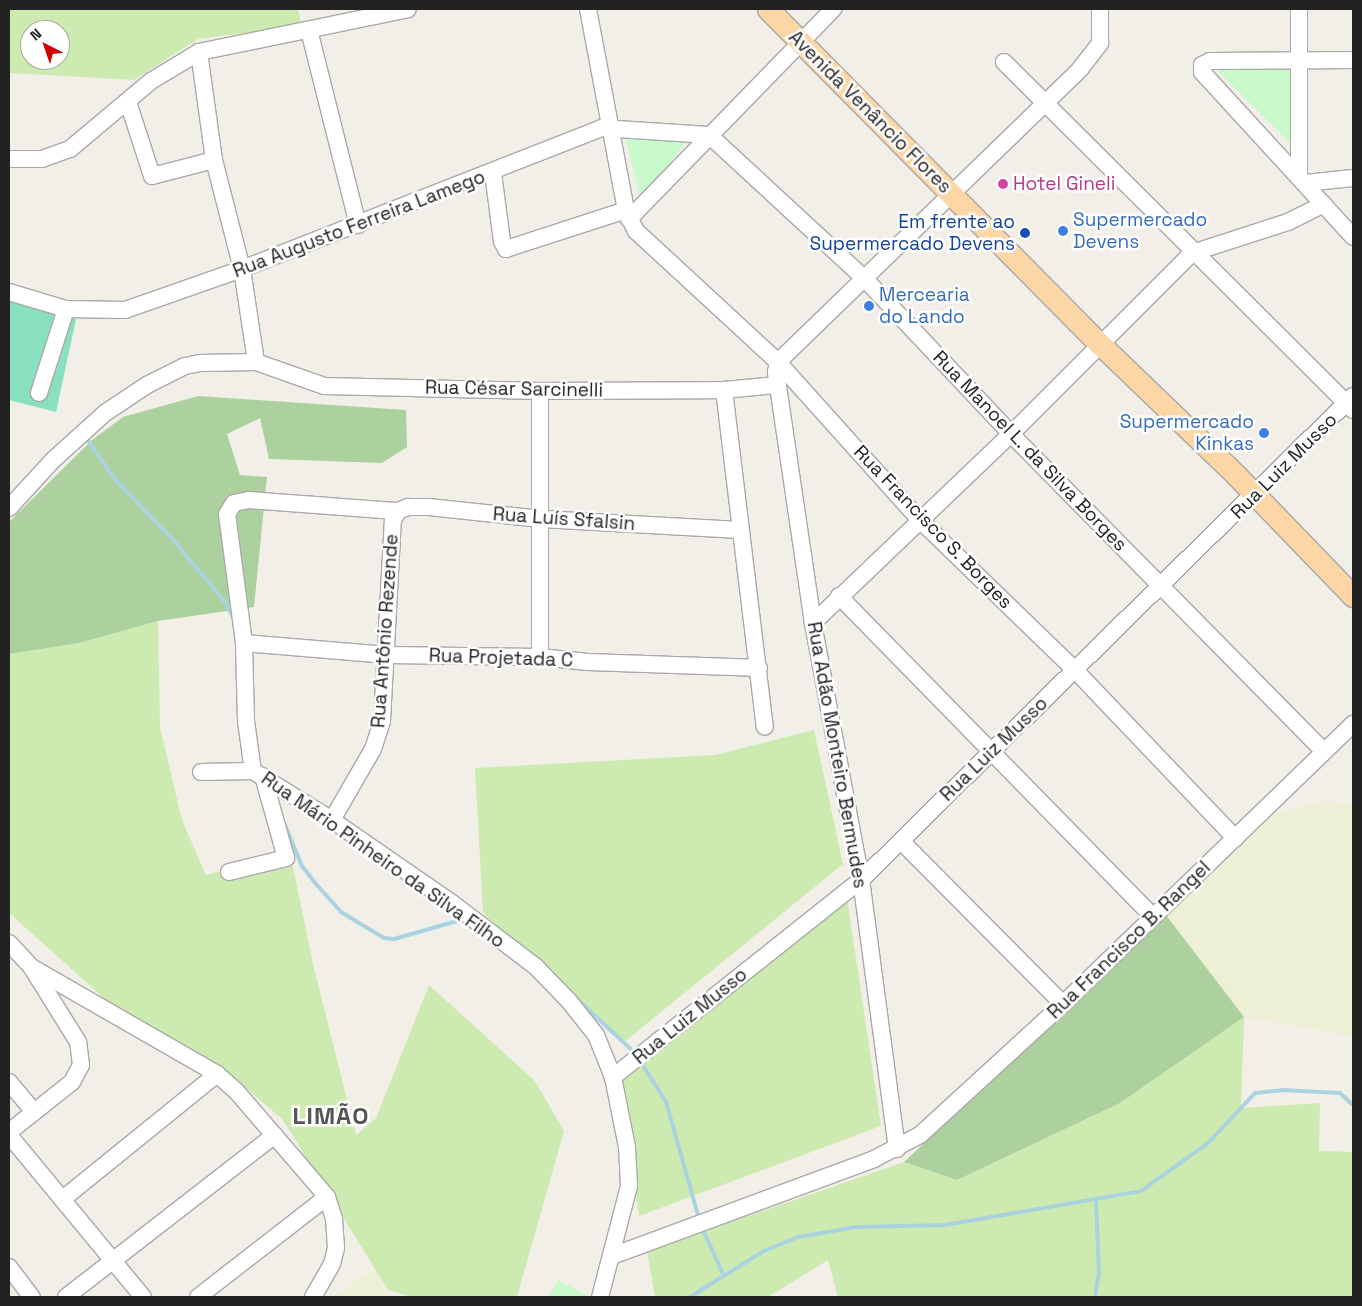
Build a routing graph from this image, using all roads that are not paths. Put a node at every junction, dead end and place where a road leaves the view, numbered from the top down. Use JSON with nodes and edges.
{"nodes":[{"id":1,"x":408,"y":9,"type":"edge"},
{"id":2,"x":588,"y":9,"type":"edge"},
{"id":3,"x":768,"y":9,"type":"edge"},
{"id":4,"x":833,"y":9,"type":"edge"},
{"id":5,"x":1100,"y":9,"type":"edge"},
{"id":6,"x":1299,"y":9,"type":"edge"},
{"id":7,"x":309,"y":30,"type":"junction"},
{"id":8,"x":800,"y":41,"type":"junction"},
{"id":9,"x":199,"y":52,"type":"junction"},
{"id":10,"x":1353,"y":60,"type":"edge"},
{"id":11,"x":1004,"y":62,"type":"dead end"},
{"id":12,"x":1299,"y":62,"type":"junction"},
{"id":13,"x":128,"y":102,"type":"junction"},
{"id":14,"x":1044,"y":102,"type":"junction"},
{"id":15,"x":610,"y":127,"type":"junction"},
{"id":16,"x":709,"y":135,"type":"junction"},
{"id":17,"x":9,"y":159,"type":"edge"},
{"id":18,"x":214,"y":160,"type":"junction"},
{"id":19,"x":492,"y":173,"type":"junction"},
{"id":20,"x":1353,"y":178,"type":"edge"},
{"id":21,"x":1302,"y":179,"type":"junction"},
{"id":22,"x":950,"y":194,"type":"junction"},
{"id":23,"x":1324,"y":204,"type":"junction"},
{"id":24,"x":627,"y":215,"type":"junction"},
{"id":25,"x":358,"y":225,"type":"junction"},
{"id":26,"x":1353,"y":237,"type":"edge"},
{"id":27,"x":1192,"y":252,"type":"junction"},
{"id":28,"x":242,"y":269,"type":"junction"},
{"id":29,"x":865,"y":279,"type":"junction"},
{"id":30,"x":9,"y":292,"type":"edge"},
{"id":31,"x":66,"y":309,"type":"junction"},
{"id":32,"x":1100,"y":344,"type":"junction"},
{"id":33,"x":256,"y":362,"type":"junction"},
{"id":34,"x":778,"y":362,"type":"junction"},
{"id":35,"x":776,"y":385,"type":"junction"},
{"id":36,"x":724,"y":390,"type":"junction"},
{"id":37,"x":540,"y":391,"type":"junction"},
{"id":38,"x":39,"y":393,"type":"dead end"},
{"id":39,"x":1351,"y":403,"type":"edge"},
{"id":40,"x":1011,"y":434,"type":"junction"},
{"id":41,"x":1255,"y":495,"type":"junction"},
{"id":42,"x":9,"y":508,"type":"edge"},
{"id":43,"x":396,"y":516,"type":"junction"},
{"id":44,"x":541,"y":519,"type":"junction"},
{"id":45,"x":920,"y":520,"type":"junction"},
{"id":46,"x":740,"y":530,"type":"junction"},
{"id":47,"x":1162,"y":586,"type":"junction"},
{"id":48,"x":840,"y":596,"type":"junction"},
{"id":49,"x":1353,"y":596,"type":"edge"},
{"id":50,"x":813,"y":623,"type":"junction"},
{"id":51,"x":244,"y":643,"type":"junction"},
{"id":52,"x":388,"y":655,"type":"junction"},
{"id":53,"x":540,"y":657,"type":"junction"},
{"id":54,"x":759,"y":668,"type":"junction"},
{"id":55,"x":1076,"y":671,"type":"junction"},
{"id":56,"x":1353,"y":724,"type":"edge"},
{"id":57,"x":765,"y":728,"type":"dead end"},
{"id":58,"x":1324,"y":751,"type":"junction"},
{"id":59,"x":990,"y":752,"type":"junction"},
{"id":60,"x":201,"y":772,"type":"dead end"},
{"id":61,"x":258,"y":773,"type":"junction"},
{"id":62,"x":332,"y":820,"type":"junction"},
{"id":63,"x":1235,"y":838,"type":"junction"},
{"id":64,"x":901,"y":840,"type":"junction"},
{"id":65,"x":229,"y":872,"type":"dead end"},
{"id":66,"x":861,"y":880,"type":"junction"},
{"id":67,"x":1154,"y":917,"type":"junction"},
{"id":68,"x":9,"y":943,"type":"edge"},
{"id":69,"x":31,"y":967,"type":"junction"},
{"id":70,"x":1063,"y":1004,"type":"junction"},
{"id":71,"x":216,"y":1074,"type":"junction"},
{"id":72,"x":613,"y":1077,"type":"junction"},
{"id":73,"x":9,"y":1082,"type":"edge"},
{"id":74,"x":34,"y":1112,"type":"junction"},
{"id":75,"x":9,"y":1134,"type":"edge"},
{"id":76,"x":274,"y":1135,"type":"junction"},
{"id":77,"x":898,"y":1149,"type":"junction"},
{"id":78,"x":326,"y":1197,"type":"junction"},
{"id":79,"x":64,"y":1198,"type":"junction"},
{"id":80,"x":612,"y":1256,"type":"junction"},
{"id":81,"x":112,"y":1261,"type":"junction"},
{"id":82,"x":9,"y":1267,"type":"edge"},
{"id":83,"x":32,"y":1297,"type":"edge"},
{"id":84,"x":66,"y":1297,"type":"edge"},
{"id":85,"x":143,"y":1297,"type":"edge"},
{"id":86,"x":198,"y":1297,"type":"edge"},
{"id":87,"x":313,"y":1297,"type":"edge"},
{"id":88,"x":600,"y":1297,"type":"edge"}],
"edges":[{"from":1,"to":7,"type":"street"},
{"from":2,"to":15,"type":"street"},
{"from":3,"to":8,"type":"main road","name":"Avenida Venâncio Flores"},
{"from":4,"to":8,"type":"street"},
{"from":5,"to":14,"type":"street"},
{"from":6,"to":12,"type":"street"},
{"from":7,"to":9,"type":"street"},
{"from":7,"to":25,"type":"street"},
{"from":8,"to":16,"type":"street"},
{"from":8,"to":22,"type":"main road","name":"Avenida Venâncio Flores"},
{"from":9,"to":13,"type":"street"},
{"from":9,"to":18,"type":"street"},
{"from":10,"to":12,"type":"street"},
{"from":11,"to":14,"type":"street"},
{"from":12,"to":21,"type":"street"},
{"from":12,"to":21,"type":"street"},
{"from":13,"to":17,"type":"street"},
{"from":13,"to":18,"type":"street"},
{"from":14,"to":22,"type":"street"},
{"from":14,"to":27,"type":"street"},
{"from":15,"to":16,"type":"street","name":"Rua Augusto Ferreira Lamego"},
{"from":15,"to":19,"type":"street","name":"Rua Augusto Ferreira Lamego"},
{"from":15,"to":24,"type":"street"},
{"from":16,"to":24,"type":"street"},
{"from":16,"to":29,"type":"street","name":"Rua Manoel L. da Silva Borges"},
{"from":18,"to":28,"type":"street"},
{"from":19,"to":24,"type":"street"},
{"from":19,"to":25,"type":"street","name":"Rua Augusto Ferreira Lamego"},
{"from":20,"to":21,"type":"street"},
{"from":21,"to":23,"type":"street"},
{"from":22,"to":29,"type":"street"},
{"from":22,"to":32,"type":"main road","name":"Avenida Venâncio Flores"},
{"from":23,"to":26,"type":"street"},
{"from":23,"to":27,"type":"street"},
{"from":24,"to":34,"type":"street","name":"Rua Francisco S. Borges"},
{"from":25,"to":28,"type":"street","name":"Rua Augusto Ferreira Lamego"},
{"from":27,"to":32,"type":"street"},
{"from":27,"to":39,"type":"street"},
{"from":28,"to":31,"type":"street","name":"Rua Augusto Ferreira Lamego"},
{"from":28,"to":33,"type":"street"},
{"from":29,"to":34,"type":"street"},
{"from":29,"to":40,"type":"street","name":"Rua Manoel L. da Silva Borges"},
{"from":30,"to":31,"type":"street","name":"Rua Augusto Ferreira Lamego"},
{"from":31,"to":38,"type":"street"},
{"from":32,"to":40,"type":"street"},
{"from":32,"to":41,"type":"main road","name":"Avenida Venâncio Flores"},
{"from":33,"to":37,"type":"street","name":"Rua César Sarcinelli"},
{"from":33,"to":42,"type":"street"},
{"from":34,"to":35,"type":"street","name":"Rua Adão Monteiro Bermudes"},
{"from":34,"to":45,"type":"street","name":"Rua Francisco S. Borges"},
{"from":35,"to":36,"type":"street","name":"Rua César Sarcinelli"},
{"from":35,"to":50,"type":"street","name":"Rua Adão Monteiro Bermudes"},
{"from":36,"to":37,"type":"street","name":"Rua César Sarcinelli"},
{"from":36,"to":46,"type":"street"},
{"from":37,"to":44,"type":"street"},
{"from":39,"to":41,"type":"street","name":"Rua Luiz Musso"},
{"from":40,"to":45,"type":"street"},
{"from":40,"to":47,"type":"street","name":"Rua Manoel L. da Silva Borges"},
{"from":41,"to":47,"type":"street","name":"Rua Luiz Musso"},
{"from":41,"to":49,"type":"main road","name":"Avenida Venâncio Flores"},
{"from":43,"to":44,"type":"street","name":"Rua Luís Sfalsin"},
{"from":43,"to":51,"type":"street","name":"Rua Luís Sfalsin"},
{"from":43,"to":52,"type":"street","name":"Rua Antônio Rezende"},
{"from":44,"to":46,"type":"street","name":"Rua Luís Sfalsin"},
{"from":44,"to":53,"type":"street"},
{"from":45,"to":48,"type":"street"},
{"from":45,"to":55,"type":"street","name":"Rua Francisco S. Borges"},
{"from":46,"to":54,"type":"street"},
{"from":47,"to":55,"type":"street","name":"Rua Luiz Musso"},
{"from":47,"to":58,"type":"street","name":"Rua Manoel L. da Silva Borges"},
{"from":48,"to":50,"type":"street"},
{"from":48,"to":59,"type":"street"},
{"from":50,"to":66,"type":"street","name":"Rua Adão Monteiro Bermudes"},
{"from":51,"to":52,"type":"street","name":"Rua Projetada C"},
{"from":51,"to":61,"type":"street","name":"Rua Luís Sfalsin"},
{"from":52,"to":53,"type":"street","name":"Rua Projetada C"},
{"from":52,"to":62,"type":"street","name":"Rua Antônio Rezende"},
{"from":53,"to":54,"type":"street","name":"Rua Projetada C"},
{"from":54,"to":57,"type":"street"},
{"from":55,"to":59,"type":"street","name":"Rua Luiz Musso"},
{"from":55,"to":63,"type":"street","name":"Rua Francisco S. Borges"},
{"from":56,"to":58,"type":"street","name":"Rua Francisco B. Rangel"},
{"from":58,"to":63,"type":"street","name":"Rua Francisco B. Rangel"},
{"from":59,"to":64,"type":"street","name":"Rua Luiz Musso"},
{"from":59,"to":67,"type":"street"},
{"from":60,"to":61,"type":"street"},
{"from":61,"to":62,"type":"street","name":"Rua Mário Pinheiro da Silva Filho"},
{"from":61,"to":65,"type":"street","name":"Rua Luís Sfalsin"},
{"from":62,"to":72,"type":"street","name":"Rua Mário Pinheiro da Silva Filho"},
{"from":63,"to":67,"type":"street","name":"Rua Francisco B. Rangel"},
{"from":64,"to":66,"type":"street","name":"Rua Luiz Musso"},
{"from":64,"to":70,"type":"street"},
{"from":66,"to":72,"type":"street","name":"Rua Luiz Musso"},
{"from":66,"to":77,"type":"street","name":"Rua Adão Monteiro Bermudes"},
{"from":67,"to":70,"type":"street","name":"Rua Francisco B. Rangel"},
{"from":68,"to":69,"type":"street"},
{"from":69,"to":71,"type":"street"},
{"from":69,"to":74,"type":"street"},
{"from":70,"to":77,"type":"street","name":"Rua Francisco B. Rangel"},
{"from":71,"to":76,"type":"street"},
{"from":71,"to":79,"type":"street"},
{"from":72,"to":80,"type":"street","name":"Rua Mário Pinheiro da Silva Filho"},
{"from":73,"to":74,"type":"street"},
{"from":74,"to":75,"type":"street"},
{"from":75,"to":79,"type":"street"},
{"from":76,"to":78,"type":"street"},
{"from":76,"to":81,"type":"street"},
{"from":77,"to":80,"type":"street","name":"Rua Francisco B. Rangel"},
{"from":78,"to":86,"type":"street"},
{"from":78,"to":87,"type":"street"},
{"from":79,"to":81,"type":"street"},
{"from":80,"to":88,"type":"street","name":"Rua Mário Pinheiro da Silva Filho"},
{"from":81,"to":84,"type":"street"},
{"from":81,"to":85,"type":"street"},
{"from":82,"to":83,"type":"street"}]}
